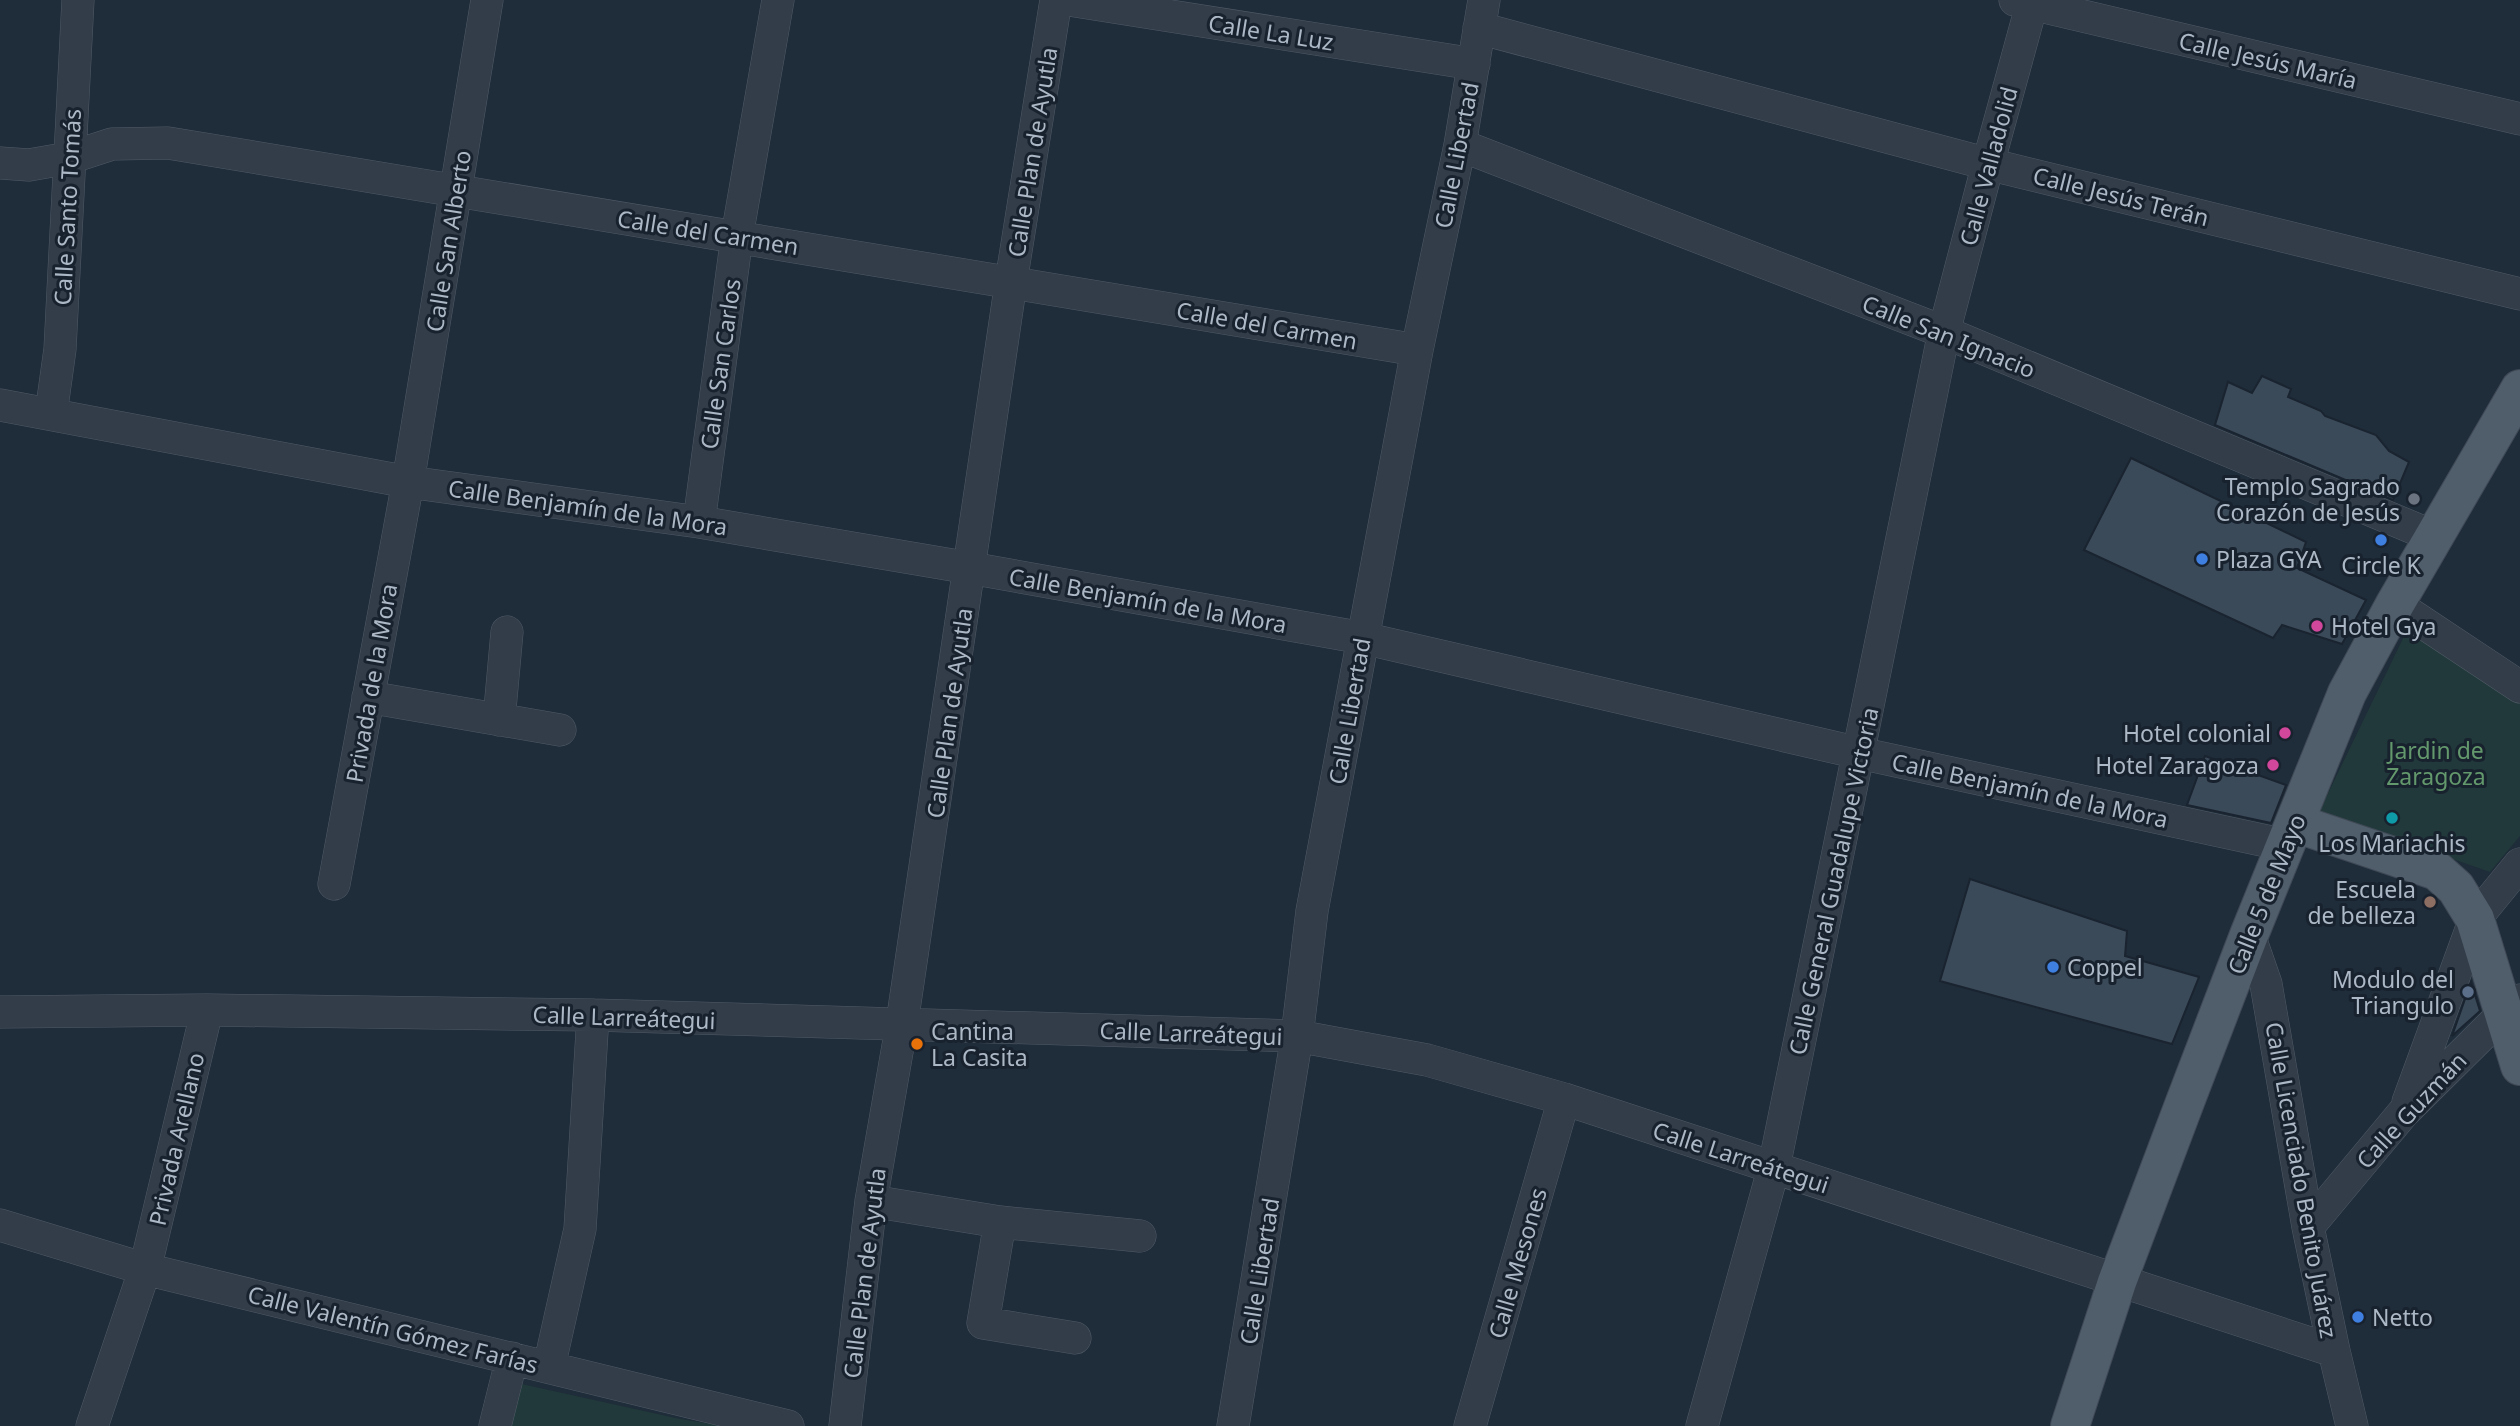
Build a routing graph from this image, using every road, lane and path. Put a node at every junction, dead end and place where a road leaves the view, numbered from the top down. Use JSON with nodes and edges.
{"nodes":[{"id":1,"x":78,"y":0,"type":"edge"},
{"id":2,"x":487,"y":0,"type":"edge"},
{"id":3,"x":778,"y":0,"type":"edge"},
{"id":4,"x":1056,"y":0,"type":"edge"},
{"id":5,"x":1069,"y":0,"type":"edge"},
{"id":6,"x":2027,"y":1,"type":"edge"},
{"id":7,"x":1481,"y":14,"type":"edge"},
{"id":8,"x":1474,"y":64,"type":"junction"},
{"id":9,"x":2520,"y":120,"type":"edge"},
{"id":10,"x":1460,"y":145,"type":"junction"},
{"id":11,"x":69,"y":158,"type":"junction"},
{"id":12,"x":0,"y":163,"type":"edge"},
{"id":13,"x":1988,"y":164,"type":"junction"},
{"id":14,"x":456,"y":190,"type":"junction"},
{"id":15,"x":737,"y":236,"type":"junction"},
{"id":16,"x":1011,"y":282,"type":"junction"},
{"id":17,"x":2520,"y":294,"type":"edge"},
{"id":18,"x":1944,"y":332,"type":"junction"},
{"id":19,"x":1417,"y":350,"type":"junction"},
{"id":20,"x":2520,"y":389,"type":"edge"},
{"id":21,"x":0,"y":405,"type":"edge"},
{"id":22,"x":51,"y":414,"type":"junction"},
{"id":23,"x":408,"y":482,"type":"junction"},
{"id":24,"x":699,"y":522,"type":"junction"},
{"id":25,"x":2435,"y":537,"type":"junction"},
{"id":26,"x":970,"y":568,"type":"junction"},
{"id":27,"x":2395,"y":604,"type":"junction"},
{"id":28,"x":507,"y":632,"type":"dead end"},
{"id":29,"x":1363,"y":638,"type":"junction"},
{"id":30,"x":2520,"y":687,"type":"edge"},
{"id":31,"x":368,"y":697,"type":"junction"},
{"id":32,"x":499,"y":720,"type":"junction"},
{"id":33,"x":560,"y":730,"type":"dead end"},
{"id":34,"x":1859,"y":753,"type":"junction"},
{"id":35,"x":2290,"y":834,"type":"junction"},
{"id":36,"x":2520,"y":864,"type":"edge"},
{"id":37,"x":334,"y":884,"type":"dead end"},
{"id":38,"x":2475,"y":919,"type":"junction"},
{"id":39,"x":2249,"y":934,"type":"junction"},
{"id":40,"x":2511,"y":1007,"type":"edge"},
{"id":41,"x":206,"y":1010,"type":"junction"},
{"id":42,"x":0,"y":1012,"type":"edge"},
{"id":43,"x":593,"y":1015,"type":"junction"},
{"id":44,"x":902,"y":1023,"type":"junction"},
{"id":45,"x":1297,"y":1036,"type":"junction"},
{"id":46,"x":2520,"y":1066,"type":"edge"},
{"id":47,"x":1564,"y":1099,"type":"junction"},
{"id":48,"x":2403,"y":1113,"type":"junction"},
{"id":49,"x":1774,"y":1167,"type":"junction"},
{"id":50,"x":871,"y":1201,"type":"junction"},
{"id":51,"x":1000,"y":1222,"type":"junction"},
{"id":52,"x":0,"y":1224,"type":"edge"},
{"id":53,"x":2308,"y":1227,"type":"junction"},
{"id":54,"x":1140,"y":1236,"type":"dead end"},
{"id":55,"x":145,"y":1269,"type":"junction"},
{"id":56,"x":2118,"y":1282,"type":"junction"},
{"id":57,"x":1075,"y":1338,"type":"dead end"},
{"id":58,"x":2334,"y":1352,"type":"junction"},
{"id":59,"x":512,"y":1358,"type":"junction"},
{"id":60,"x":549,"y":1367,"type":"junction"},
{"id":61,"x":775,"y":1425,"type":"edge"},
{"id":62,"x":92,"y":1426,"type":"edge"},
{"id":63,"x":495,"y":1426,"type":"edge"},
{"id":64,"x":845,"y":1426,"type":"edge"},
{"id":65,"x":1233,"y":1426,"type":"edge"},
{"id":66,"x":1470,"y":1426,"type":"edge"},
{"id":67,"x":1702,"y":1426,"type":"edge"},
{"id":68,"x":2070,"y":1426,"type":"edge"},
{"id":69,"x":2352,"y":1426,"type":"edge"}],
"edges":[{"from":1,"to":11,"type":"street","name":"Calle Santo Tomás"},
{"from":2,"to":14,"type":"street","name":"Calle San Alberto"},
{"from":3,"to":15,"type":"street","name":"Calle San Carlos"},
{"from":4,"to":16,"type":"street","name":"Calle Plan de Ayutla"},
{"from":5,"to":8,"type":"street","name":"Calle La Luz"},
{"from":6,"to":9,"type":"street","name":"Calle Jesús María"},
{"from":6,"to":13,"type":"street","name":"Calle Valladolid"},
{"from":7,"to":8,"type":"street","name":"Calle Libertad"},
{"from":7,"to":13,"type":"street","name":"Calle Jesús Terán"},
{"from":8,"to":10,"type":"street","name":"Calle Libertad"},
{"from":10,"to":18,"type":"street","name":"Calle San Ignacio"},
{"from":10,"to":19,"type":"street","name":"Calle Libertad"},
{"from":11,"to":12,"type":"street","name":"Calle del Carmen"},
{"from":11,"to":14,"type":"street","name":"Calle del Carmen"},
{"from":11,"to":22,"type":"street","name":"Calle Santo Tomás"},
{"from":13,"to":17,"type":"street","name":"Calle Jesús Terán"},
{"from":13,"to":18,"type":"street","name":"Calle Valladolid"},
{"from":14,"to":15,"type":"street","name":"Calle del Carmen"},
{"from":14,"to":23,"type":"street","name":"Calle San Alberto"},
{"from":15,"to":16,"type":"street","name":"Calle del Carmen"},
{"from":15,"to":24,"type":"street","name":"Calle San Carlos"},
{"from":16,"to":19,"type":"street","name":"Calle del Carmen"},
{"from":16,"to":26,"type":"street","name":"Calle Plan de Ayutla"},
{"from":18,"to":25,"type":"street","name":"Calle San Ignacio"},
{"from":18,"to":34,"type":"street","name":"Calle General Guadalupe Victoria"},
{"from":19,"to":29,"type":"street","name":"Calle Libertad"},
{"from":20,"to":25,"type":"main road","name":"Calle 5 de Mayo"},
{"from":21,"to":22,"type":"street","name":"Calle Benjamín de la Mora"},
{"from":22,"to":23,"type":"street","name":"Calle Benjamín de la Mora"},
{"from":23,"to":24,"type":"street","name":"Calle Benjamín de la Mora"},
{"from":23,"to":31,"type":"street","name":"Privada de la Mora"},
{"from":24,"to":26,"type":"street","name":"Calle Benjamín de la Mora"},
{"from":25,"to":27,"type":"main road","name":"Calle 5 de Mayo"},
{"from":26,"to":29,"type":"street","name":"Calle Benjamín de la Mora"},
{"from":26,"to":44,"type":"street","name":"Calle Plan de Ayutla"},
{"from":27,"to":30,"type":"street"},
{"from":27,"to":35,"type":"main road","name":"Calle 5 de Mayo"},
{"from":28,"to":32,"type":"street"},
{"from":29,"to":34,"type":"street","name":"Calle Benjamín de la Mora"},
{"from":29,"to":45,"type":"street","name":"Calle Libertad"},
{"from":31,"to":32,"type":"street"},
{"from":31,"to":37,"type":"street","name":"Privada de la Mora"},
{"from":32,"to":33,"type":"street"},
{"from":34,"to":35,"type":"street","name":"Calle Benjamín de la Mora"},
{"from":34,"to":49,"type":"street","name":"Calle General Guadalupe Victoria"},
{"from":35,"to":38,"type":"main road"},
{"from":35,"to":39,"type":"main road","name":"Calle 5 de Mayo"},
{"from":36,"to":38,"type":"street"},
{"from":38,"to":40,"type":"main road"},
{"from":38,"to":48,"type":"street"},
{"from":39,"to":53,"type":"street","name":"Calle Licenciado Benito Juárez"},
{"from":39,"to":56,"type":"main road","name":"Calle 5 de Mayo"},
{"from":40,"to":46,"type":"main road"},
{"from":40,"to":48,"type":"street","name":"Calle Guzmán"},
{"from":41,"to":42,"type":"street","name":"Calle Larreátegui"},
{"from":41,"to":43,"type":"street","name":"Calle Larreátegui"},
{"from":41,"to":55,"type":"street","name":"Privada Arellano"},
{"from":43,"to":44,"type":"street","name":"Calle Larreátegui"},
{"from":43,"to":60,"type":"street"},
{"from":44,"to":45,"type":"street","name":"Calle Larreátegui"},
{"from":44,"to":50,"type":"street","name":"Calle Plan de Ayutla"},
{"from":45,"to":47,"type":"street","name":"Calle Larreátegui"},
{"from":45,"to":65,"type":"street","name":"Calle Libertad"},
{"from":47,"to":49,"type":"street","name":"Calle Larreátegui"},
{"from":47,"to":66,"type":"street","name":"Calle Mesones"},
{"from":48,"to":53,"type":"street","name":"Calle Guzmán"},
{"from":49,"to":56,"type":"street","name":"Calle Larreátegui"},
{"from":49,"to":67,"type":"street","name":"Calle General Guadalupe Victoria"},
{"from":50,"to":51,"type":"street"},
{"from":50,"to":64,"type":"street","name":"Calle Plan de Ayutla"},
{"from":51,"to":54,"type":"street"},
{"from":51,"to":57,"type":"street"},
{"from":52,"to":55,"type":"street","name":"Calle Valentín Gómez Farías"},
{"from":53,"to":58,"type":"street","name":"Calle Licenciado Benito Juárez"},
{"from":55,"to":59,"type":"street","name":"Calle Valentín Gómez Farías"},
{"from":55,"to":62,"type":"street","name":"Privada Arellano"},
{"from":56,"to":58,"type":"street","name":"Calle Larreátegui"},
{"from":56,"to":68,"type":"main road","name":"Calle 5 de Mayo"},
{"from":58,"to":69,"type":"street","name":"Calle Licenciado Benito Juárez"},
{"from":59,"to":60,"type":"street","name":"Calle Valentín Gómez Farías"},
{"from":59,"to":63,"type":"street"},
{"from":60,"to":61,"type":"street","name":"Calle Valentín Gómez Farías"}]}
